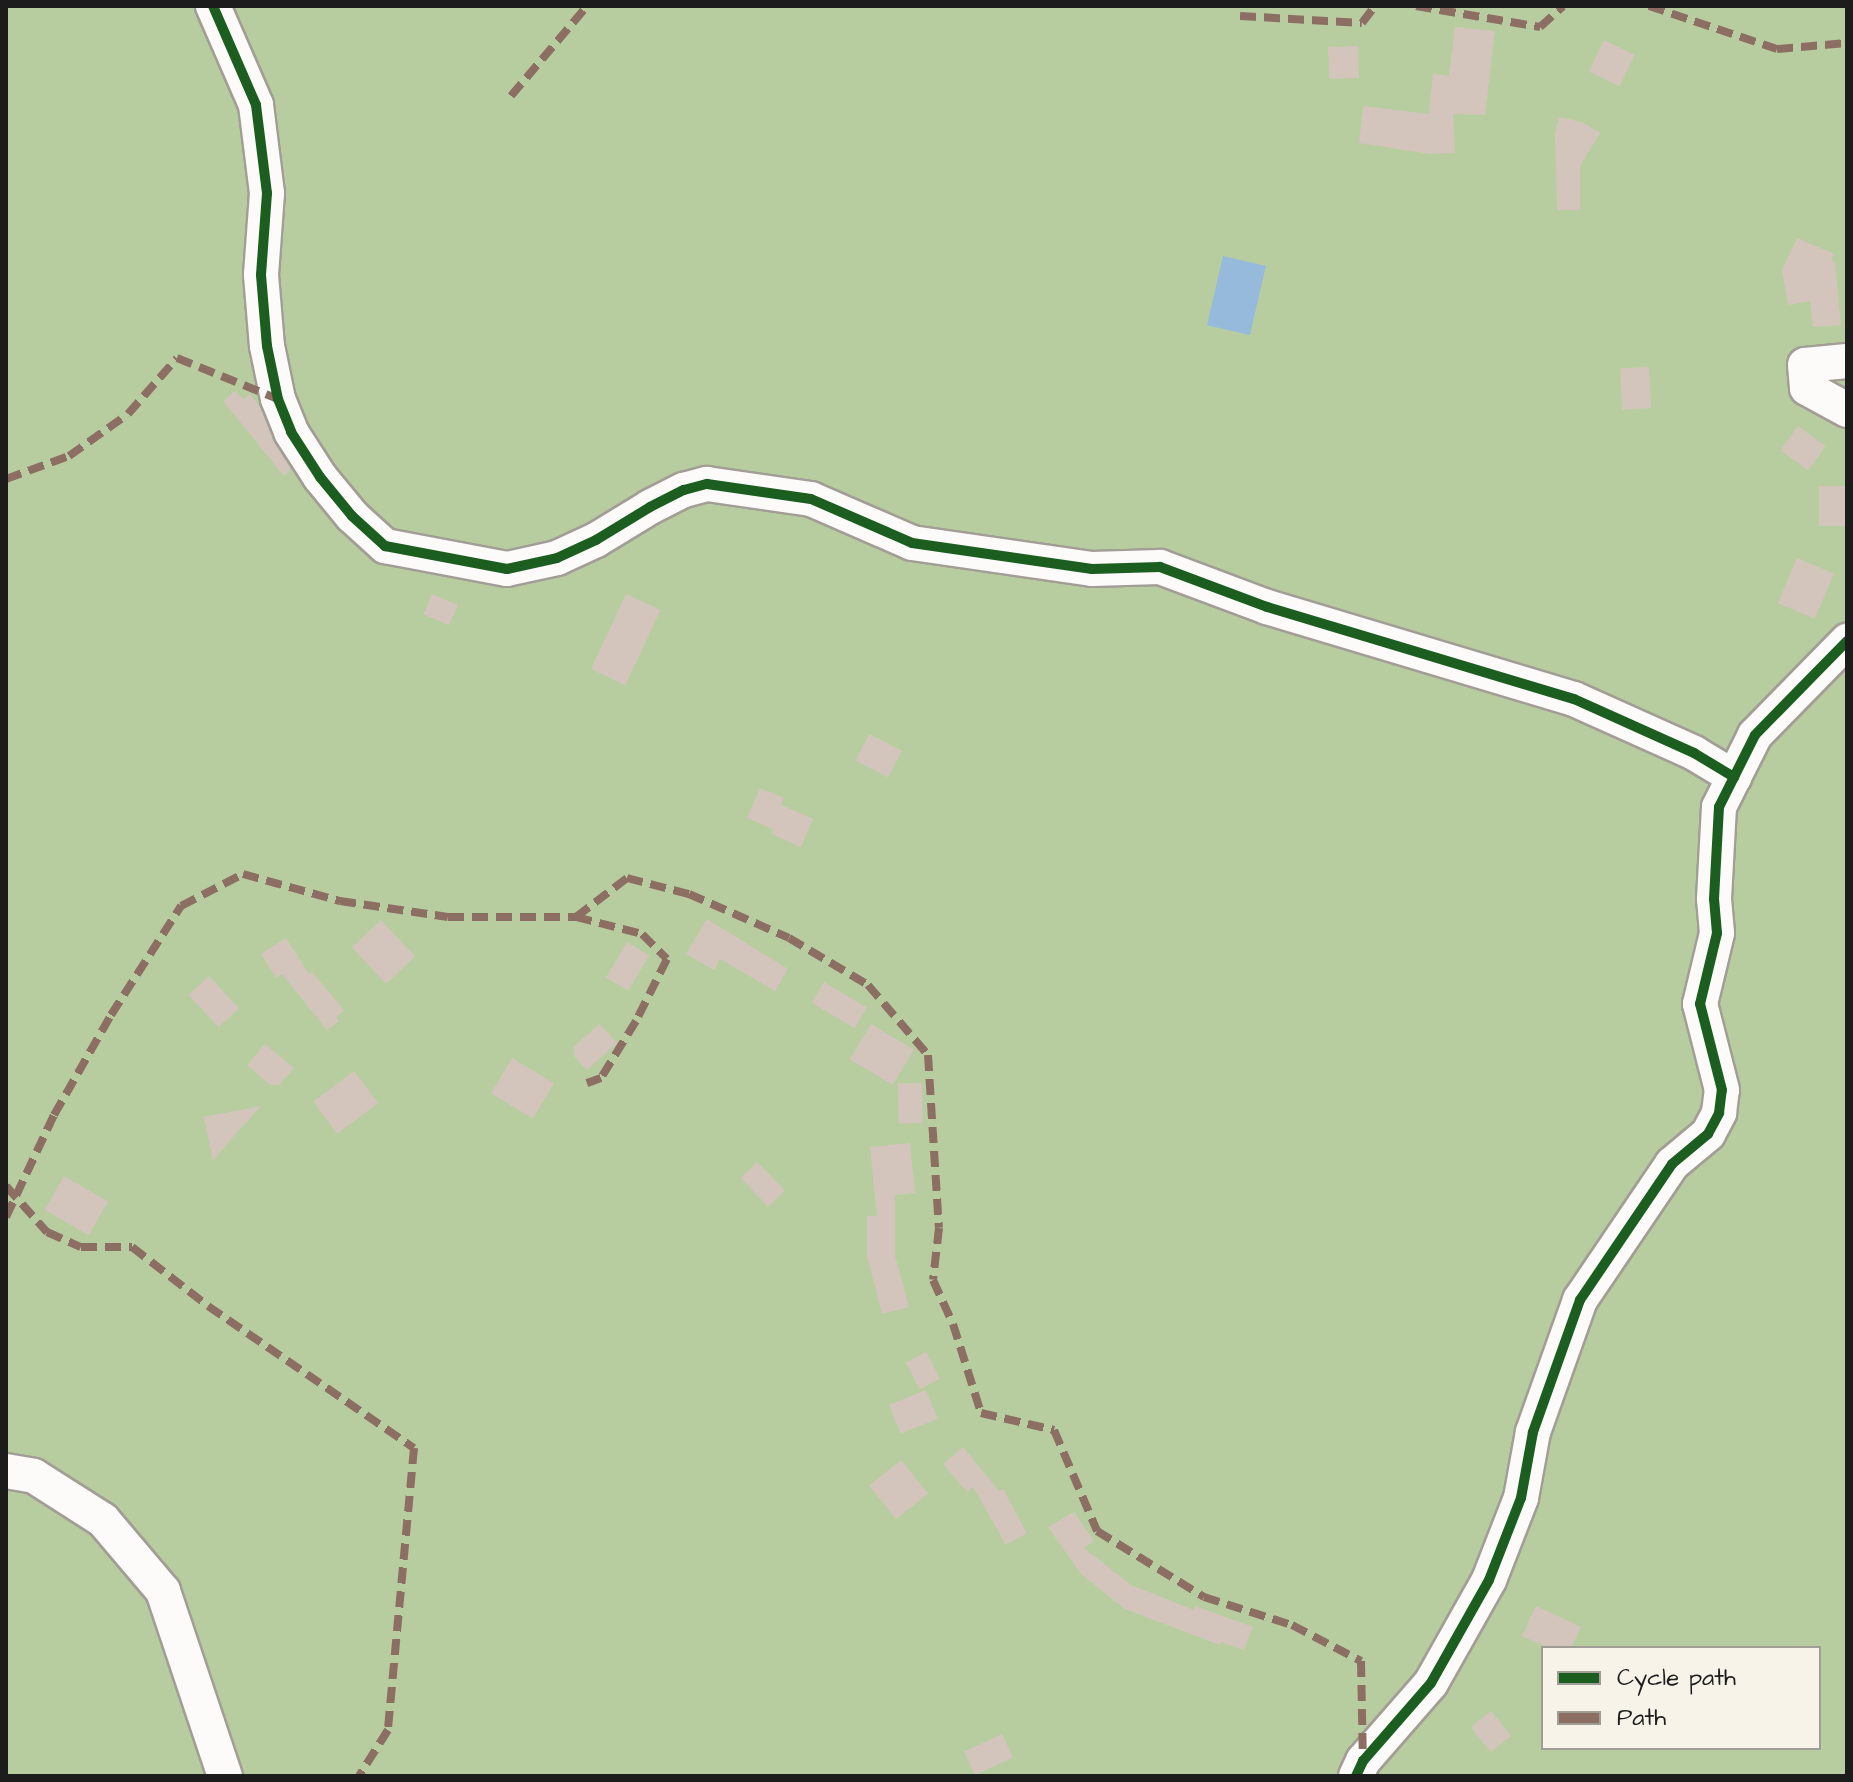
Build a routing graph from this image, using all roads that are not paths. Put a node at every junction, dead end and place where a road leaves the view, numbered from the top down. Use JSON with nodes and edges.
{"nodes":[{"id":1,"x":213,"y":6,"type":"edge"},
{"id":2,"x":1847,"y":361,"type":"edge"},
{"id":3,"x":1847,"y":410,"type":"edge"},
{"id":4,"x":1847,"y":641,"type":"edge"},
{"id":5,"x":1734,"y":777,"type":"junction"},
{"id":6,"x":6,"y":1471,"type":"edge"},
{"id":7,"x":1369,"y":1771,"type":"edge"},
{"id":8,"x":225,"y":1776,"type":"edge"}],
"edges":[{"from":1,"to":5,"type":"street"},
{"from":2,"to":3,"type":"street"},
{"from":4,"to":5,"type":"street"},
{"from":5,"to":7,"type":"street"},
{"from":6,"to":8,"type":"street"}]}
